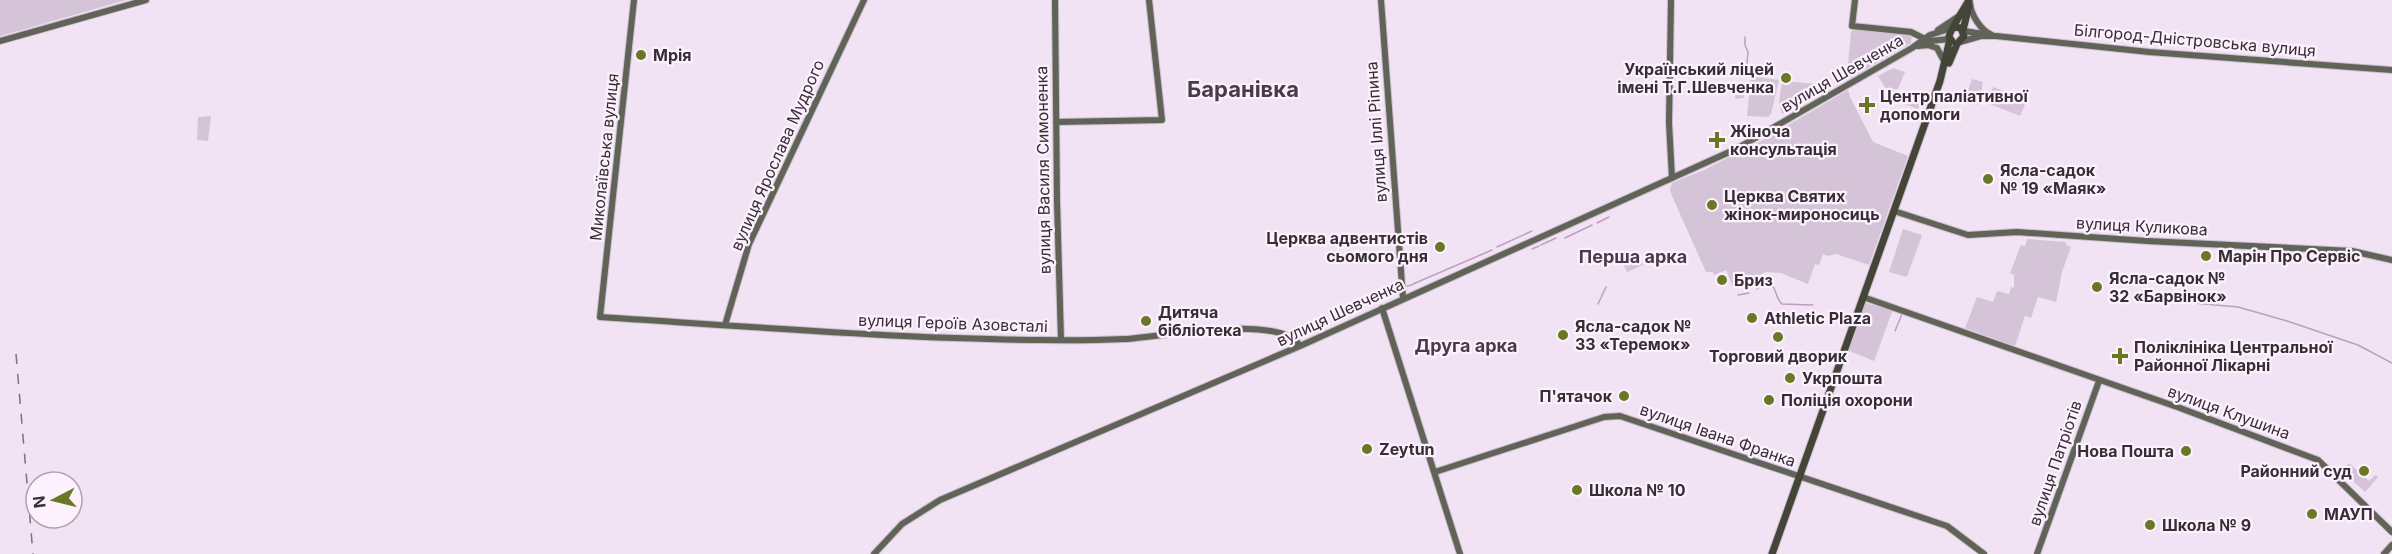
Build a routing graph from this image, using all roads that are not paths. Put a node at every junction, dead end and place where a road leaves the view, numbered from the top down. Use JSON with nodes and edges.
{"nodes":[{"id":1,"x":146,"y":0,"type":"edge"},
{"id":2,"x":634,"y":0,"type":"edge"},
{"id":3,"x":864,"y":0,"type":"edge"},
{"id":4,"x":1055,"y":0,"type":"edge"},
{"id":5,"x":1149,"y":0,"type":"edge"},
{"id":6,"x":1381,"y":0,"type":"edge"},
{"id":7,"x":1671,"y":0,"type":"edge"},
{"id":8,"x":1855,"y":0,"type":"edge"},
{"id":9,"x":1969,"y":0,"type":"edge"},
{"id":10,"x":1961,"y":15,"type":"junction"},
{"id":11,"x":1953,"y":28,"type":"junction"},
{"id":12,"x":1963,"y":30,"type":"junction"},
{"id":13,"x":1996,"y":36,"type":"junction"},
{"id":14,"x":1976,"y":38,"type":"junction"},
{"id":15,"x":1927,"y":39,"type":"junction"},
{"id":16,"x":1950,"y":39,"type":"junction"},
{"id":17,"x":0,"y":41,"type":"edge"},
{"id":18,"x":1960,"y":42,"type":"junction"},
{"id":19,"x":1913,"y":48,"type":"junction"},
{"id":20,"x":1946,"y":63,"type":"junction"},
{"id":21,"x":2392,"y":70,"type":"edge"},
{"id":22,"x":1056,"y":122,"type":"junction"},
{"id":23,"x":1671,"y":178,"type":"junction"},
{"id":24,"x":1894,"y":211,"type":"junction"},
{"id":25,"x":2392,"y":260,"type":"edge"},
{"id":26,"x":1401,"y":278,"type":"junction"},
{"id":27,"x":1422,"y":289,"type":"junction"},
{"id":28,"x":1863,"y":297,"type":"junction"},
{"id":29,"x":1403,"y":298,"type":"junction"},
{"id":30,"x":1382,"y":308,"type":"junction"},
{"id":31,"x":600,"y":317,"type":"joint"},
{"id":32,"x":1362,"y":317,"type":"junction"},
{"id":33,"x":725,"y":325,"type":"junction"},
{"id":34,"x":1389,"y":329,"type":"junction"},
{"id":35,"x":1061,"y":340,"type":"junction"},
{"id":36,"x":1300,"y":346,"type":"junction"},
{"id":37,"x":2099,"y":381,"type":"junction"},
{"id":38,"x":1435,"y":472,"type":"junction"},
{"id":39,"x":1801,"y":477,"type":"junction"},
{"id":40,"x":2392,"y":532,"type":"edge"},
{"id":41,"x":2392,"y":545,"type":"edge"},
{"id":42,"x":874,"y":554,"type":"edge"},
{"id":43,"x":1460,"y":554,"type":"edge"},
{"id":44,"x":1772,"y":554,"type":"edge"},
{"id":45,"x":1984,"y":554,"type":"edge"},
{"id":46,"x":2037,"y":554,"type":"edge"},
{"id":47,"x":2384,"y":554,"type":"edge"}],
"edges":[{"from":1,"to":17,"type":"street"},
{"from":2,"to":31,"type":"street","name":"Миколаївська вулиця"},
{"from":3,"to":33,"type":"street","name":"вулиця Ярослава Мудрого"},
{"from":4,"to":22,"type":"street","name":"вулиця Василя Симоненка"},
{"from":5,"to":22,"type":"street"},
{"from":6,"to":26,"type":"street","name":"вулиця Іллі Ріпина"},
{"from":7,"to":23,"type":"street"},
{"from":8,"to":15,"type":"street"},
{"from":9,"to":10,"type":"main road"},
{"from":9,"to":12,"type":"main road"},
{"from":9,"to":13,"type":"street"},
{"from":10,"to":11,"type":"main road"},
{"from":10,"to":15,"type":"street"},
{"from":11,"to":12,"type":"main road"},
{"from":11,"to":15,"type":"street"},
{"from":11,"to":16,"type":"main road"},
{"from":12,"to":13,"type":"street","name":"Білгород-Дністровська вулиця"},
{"from":12,"to":18,"type":"main road"},
{"from":13,"to":14,"type":"street","name":"Білгород-Дністровська вулиця"},
{"from":13,"to":21,"type":"street","name":"Білгород-Дністровська вулиця"},
{"from":14,"to":18,"type":"street","name":"Білгород-Дністровська вулиця"},
{"from":14,"to":20,"type":"street"},
{"from":15,"to":16,"type":"street","name":"вулиця Шевченка"},
{"from":15,"to":19,"type":"street"},
{"from":15,"to":19,"type":"street"},
{"from":15,"to":20,"type":"street"},
{"from":16,"to":18,"type":"main road"},
{"from":16,"to":20,"type":"main road"},
{"from":18,"to":20,"type":"main road"},
{"from":19,"to":23,"type":"street","name":"вулиця Шевченка"},
{"from":20,"to":24,"type":"main road"},
{"from":22,"to":35,"type":"street","name":"вулиця Василя Симоненка"},
{"from":23,"to":27,"type":"street","name":"вулиця Шевченка"},
{"from":24,"to":25,"type":"street","name":"вулиця Куликова"},
{"from":24,"to":28,"type":"main road"},
{"from":26,"to":27,"type":"street"},
{"from":26,"to":29,"type":"street","name":"вулиця Іллі Ріпина"},
{"from":27,"to":29,"type":"street","name":"вулиця Шевченка"},
{"from":28,"to":37,"type":"street","name":"вулиця Клушина"},
{"from":28,"to":39,"type":"main road"},
{"from":29,"to":30,"type":"street","name":"вулиця Шевченка"},
{"from":30,"to":32,"type":"street","name":"вулиця Шевченка"},
{"from":30,"to":34,"type":"street"},
{"from":31,"to":33,"type":"street","name":"вулиця Героїв Азовсталі"},
{"from":32,"to":34,"type":"street"},
{"from":32,"to":36,"type":"street","name":"вулиця Шевченка"},
{"from":33,"to":35,"type":"street","name":"вулиця Героїв Азовсталі"},
{"from":34,"to":38,"type":"street"},
{"from":35,"to":36,"type":"street","name":"вулиця Героїв Азовсталі"},
{"from":36,"to":42,"type":"street","name":"вулиця Шевченка"},
{"from":37,"to":40,"type":"street","name":"вулиця Клушина"},
{"from":37,"to":46,"type":"street","name":"вулиця Патріотів"},
{"from":38,"to":39,"type":"street","name":"вулиця Івана Франка"},
{"from":38,"to":43,"type":"street"},
{"from":39,"to":44,"type":"main road"},
{"from":39,"to":45,"type":"street","name":"вулиця Івана Франка"},
{"from":41,"to":47,"type":"street"}]}
